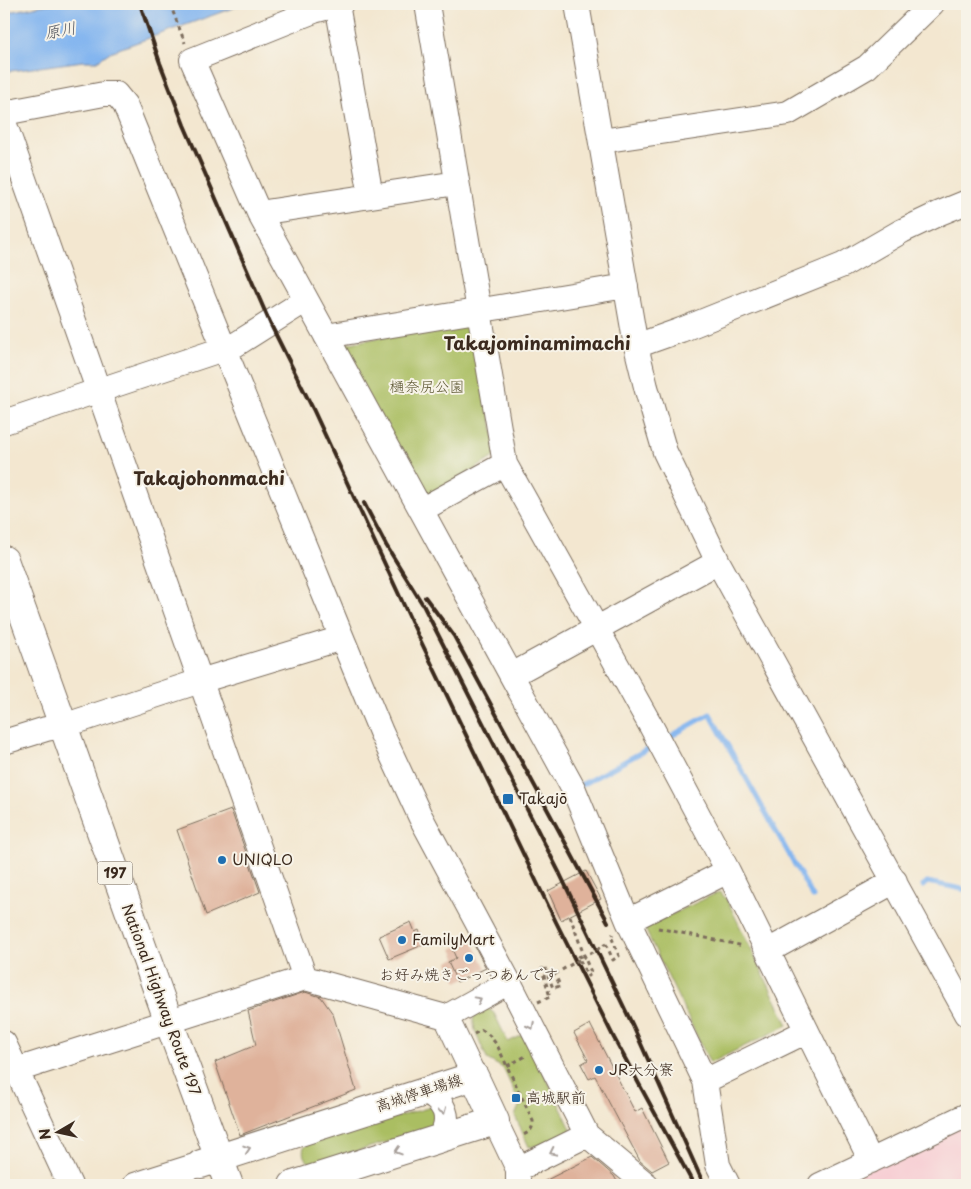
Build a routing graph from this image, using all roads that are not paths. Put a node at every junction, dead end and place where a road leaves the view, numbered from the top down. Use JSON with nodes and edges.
{"nodes":[{"id":1,"x":337,"y":4,"type":"edge"},
{"id":2,"x":341,"y":4,"type":"edge"},
{"id":3,"x":427,"y":4,"type":"edge"},
{"id":4,"x":577,"y":4,"type":"edge"},
{"id":5,"x":932,"y":4,"type":"edge"},
{"id":6,"x":4,"y":113,"type":"edge"},
{"id":7,"x":4,"y":122,"type":"edge"},
{"id":8,"x":601,"y":141,"type":"junction"},
{"id":9,"x":457,"y":183,"type":"junction"},
{"id":10,"x":371,"y":196,"type":"junction"},
{"id":11,"x":967,"y":202,"type":"edge"},
{"id":12,"x":259,"y":213,"type":"junction"},
{"id":13,"x":940,"y":213,"type":"junction"},
{"id":14,"x":967,"y":216,"type":"edge"},
{"id":15,"x":626,"y":286,"type":"junction"},
{"id":16,"x":306,"y":300,"type":"junction"},
{"id":17,"x":479,"y":311,"type":"junction"},
{"id":18,"x":326,"y":336,"type":"junction"},
{"id":19,"x":636,"y":346,"type":"junction"},
{"id":20,"x":224,"y":349,"type":"junction"},
{"id":21,"x":98,"y":391,"type":"junction"},
{"id":22,"x":4,"y":422,"type":"edge"},
{"id":23,"x":504,"y":464,"type":"junction"},
{"id":24,"x":421,"y":510,"type":"junction"},
{"id":25,"x":4,"y":560,"type":"edge"},
{"id":26,"x":718,"y":562,"type":"junction"},
{"id":27,"x":4,"y":606,"type":"edge"},
{"id":28,"x":596,"y":628,"type":"junction"},
{"id":29,"x":342,"y":638,"type":"junction"},
{"id":30,"x":512,"y":675,"type":"junction"},
{"id":31,"x":200,"y":681,"type":"junction"},
{"id":32,"x":55,"y":727,"type":"junction"},
{"id":33,"x":4,"y":742,"type":"edge"},
{"id":34,"x":728,"y":871,"type":"junction"},
{"id":35,"x":895,"y":881,"type":"junction"},
{"id":36,"x":619,"y":928,"type":"junction"},
{"id":37,"x":768,"y":952,"type":"junction"},
{"id":38,"x":305,"y":978,"type":"junction"},
{"id":39,"x":509,"y":982,"type":"junction"},
{"id":40,"x":967,"y":1014,"type":"edge"},
{"id":41,"x":446,"y":1017,"type":"junction"},
{"id":42,"x":161,"y":1024,"type":"junction"},
{"id":43,"x":807,"y":1031,"type":"junction"},
{"id":44,"x":4,"y":1043,"type":"edge"},
{"id":45,"x":10,"y":1072,"type":"edge"},
{"id":46,"x":474,"y":1076,"type":"junction"},
{"id":47,"x":705,"y":1081,"type":"junction"},
{"id":48,"x":423,"y":1092,"type":"junction"},
{"id":49,"x":967,"y":1115,"type":"edge"},
{"id":50,"x":500,"y":1132,"type":"junction"},
{"id":51,"x":587,"y":1135,"type":"junction"},
{"id":52,"x":439,"y":1138,"type":"junction"},
{"id":53,"x":871,"y":1161,"type":"junction"},
{"id":54,"x":209,"y":1169,"type":"edge"},
{"id":55,"x":723,"y":1175,"type":"edge"},
{"id":56,"x":518,"y":1177,"type":"edge"},
{"id":57,"x":70,"y":1185,"type":"edge"},
{"id":58,"x":135,"y":1185,"type":"edge"},
{"id":59,"x":228,"y":1185,"type":"edge"},
{"id":60,"x":293,"y":1185,"type":"edge"},
{"id":61,"x":647,"y":1185,"type":"edge"},
{"id":62,"x":820,"y":1185,"type":"edge"}],
"edges":[{"from":1,"to":2,"type":"street"},
{"from":1,"to":10,"type":"street"},
{"from":1,"to":12,"type":"street"},
{"from":3,"to":9,"type":"street"},
{"from":4,"to":8,"type":"street"},
{"from":5,"to":8,"type":"street"},
{"from":6,"to":20,"type":"street"},
{"from":7,"to":21,"type":"street"},
{"from":8,"to":15,"type":"street"},
{"from":9,"to":10,"type":"street"},
{"from":9,"to":17,"type":"street"},
{"from":10,"to":12,"type":"street"},
{"from":11,"to":13,"type":"street"},
{"from":12,"to":16,"type":"street"},
{"from":13,"to":14,"type":"street"},
{"from":13,"to":19,"type":"street"},
{"from":15,"to":17,"type":"street"},
{"from":15,"to":19,"type":"street"},
{"from":16,"to":18,"type":"street"},
{"from":16,"to":20,"type":"street"},
{"from":17,"to":18,"type":"street"},
{"from":17,"to":23,"type":"street"},
{"from":18,"to":24,"type":"street"},
{"from":19,"to":26,"type":"street"},
{"from":20,"to":21,"type":"street"},
{"from":20,"to":29,"type":"street"},
{"from":21,"to":22,"type":"street"},
{"from":21,"to":31,"type":"street"},
{"from":23,"to":24,"type":"street"},
{"from":23,"to":28,"type":"street"},
{"from":24,"to":30,"type":"street"},
{"from":25,"to":32,"type":"main road","name":"National Highway Route 197","number":"197"},
{"from":26,"to":28,"type":"street"},
{"from":26,"to":35,"type":"street"},
{"from":27,"to":32,"type":"main road","name":"National Highway Route 197","number":"197"},
{"from":28,"to":30,"type":"street"},
{"from":28,"to":34,"type":"street"},
{"from":29,"to":31,"type":"street"},
{"from":29,"to":39,"type":"street"},
{"from":30,"to":36,"type":"street"},
{"from":31,"to":32,"type":"street"},
{"from":31,"to":38,"type":"street"},
{"from":32,"to":33,"type":"street"},
{"from":32,"to":42,"type":"main road","name":"National Highway Route 197","number":"197"},
{"from":34,"to":36,"type":"street"},
{"from":34,"to":37,"type":"street"},
{"from":35,"to":37,"type":"street"},
{"from":35,"to":40,"type":"street"},
{"from":36,"to":47,"type":"street"},
{"from":37,"to":43,"type":"street"},
{"from":38,"to":41,"type":"street"},
{"from":38,"to":42,"type":"street"},
{"from":41,"to":39,"type":"street","one_way":true},
{"from":39,"to":51,"type":"street","one_way":true},
{"from":41,"to":46,"type":"street"},
{"from":42,"to":45,"type":"street"},
{"from":42,"to":54,"type":"main road","name":"National Highway Route 197","number":"197"},
{"from":43,"to":47,"type":"street"},
{"from":43,"to":53,"type":"street"},
{"from":44,"to":45,"type":"street"},
{"from":45,"to":57,"type":"street"},
{"from":46,"to":48,"type":"main road","name":"高城停車場線"},
{"from":46,"to":50,"type":"main road","name":"高城停車場線"},
{"from":47,"to":55,"type":"street"},
{"from":48,"to":52,"type":"street","one_way":true},
{"from":54,"to":48,"type":"main road","name":"高城停車場線","one_way":true},
{"from":49,"to":53,"type":"street"},
{"from":50,"to":52,"type":"main road"},
{"from":50,"to":56,"type":"street"},
{"from":51,"to":56,"type":"street","one_way":true},
{"from":51,"to":61,"type":"street"},
{"from":52,"to":60,"type":"main road","one_way":true},
{"from":53,"to":62,"type":"street"},
{"from":54,"to":58,"type":"street"},
{"from":54,"to":59,"type":"main road","name":"National Highway Route 197","number":"197"}]}
